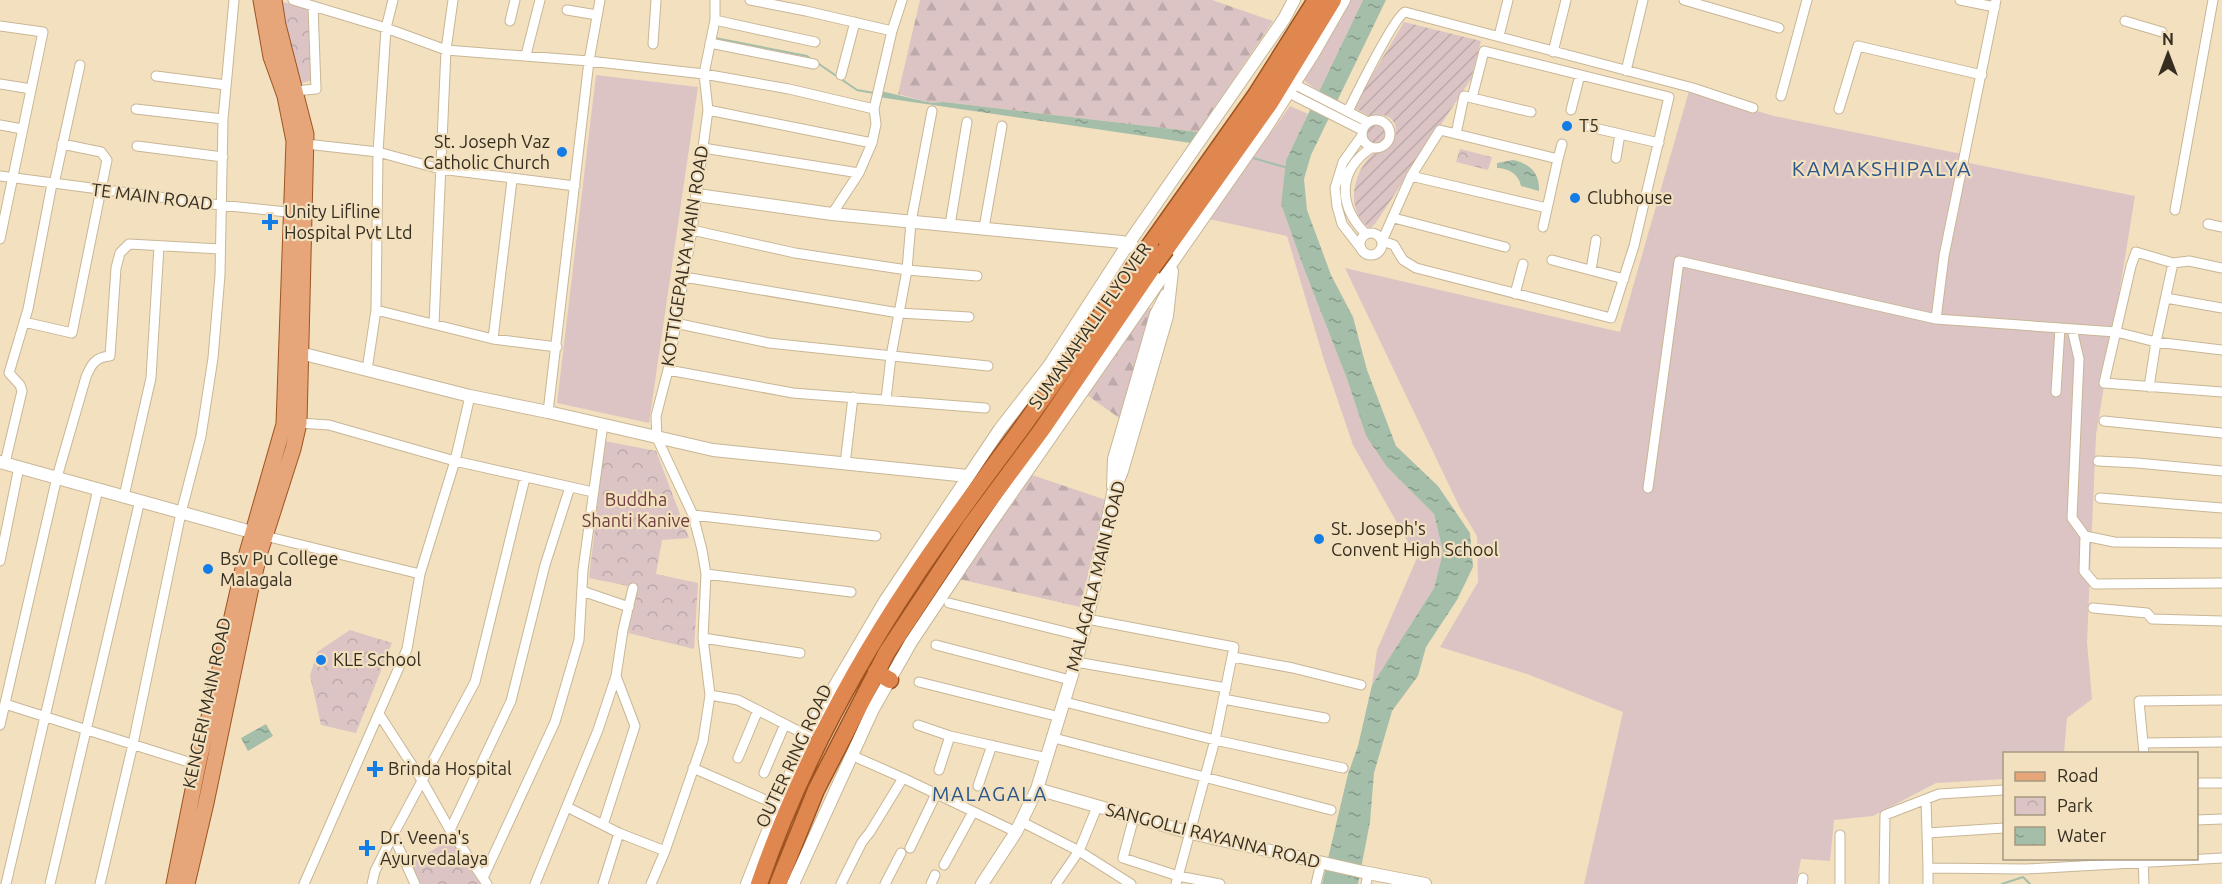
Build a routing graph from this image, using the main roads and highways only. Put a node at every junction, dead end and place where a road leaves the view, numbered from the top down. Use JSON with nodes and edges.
{"nodes":[{"id":1,"x":261,"y":0,"type":"edge"},
{"id":2,"x":274,"y":0,"type":"edge"},
{"id":3,"x":1316,"y":0,"type":"edge"},
{"id":4,"x":1333,"y":0,"type":"edge"},
{"id":5,"x":298,"y":213,"type":"junction"},
{"id":6,"x":1158,"y":247,"type":"junction"},
{"id":7,"x":1145,"y":265,"type":"junction"},
{"id":8,"x":259,"y":534,"type":"junction"},
{"id":9,"x":866,"y":644,"type":"joint"},
{"id":10,"x":883,"y":676,"type":"joint"},
{"id":11,"x":174,"y":884,"type":"edge"},
{"id":12,"x":187,"y":884,"type":"edge"},
{"id":13,"x":759,"y":884,"type":"edge"},
{"id":14,"x":778,"y":884,"type":"edge"}],
"edges":[{"from":1,"to":5,"type":"main road","name":"KENGERI MAIN ROAD"},
{"from":2,"to":5,"type":"main road","name":"KENGERI MAIN ROAD"},
{"from":3,"to":6,"type":"highway","name":"SUMANAHALLI FLYOVER"},
{"from":4,"to":6,"type":"highway","name":"SUMANAHALLI FLYOVER"},
{"from":5,"to":8,"type":"main road","name":"KENGERI MAIN ROAD"},
{"from":5,"to":8,"type":"main road","name":"KENGERI MAIN ROAD"},
{"from":6,"to":7,"type":"highway","name":"SUMANAHALLI FLYOVER","bridge":true},
{"from":7,"to":9,"type":"highway","name":"SUMANAHALLI FLYOVER"},
{"from":7,"to":10,"type":"highway","name":"SUMANAHALLI FLYOVER"},
{"from":8,"to":11,"type":"main road","name":"KENGERI MAIN ROAD"},
{"from":8,"to":12,"type":"main road","name":"KENGERI MAIN ROAD"},
{"from":9,"to":13,"type":"highway","name":"OUTER RING ROAD"},
{"from":10,"to":14,"type":"highway","name":"OUTER RING ROAD"}]}
